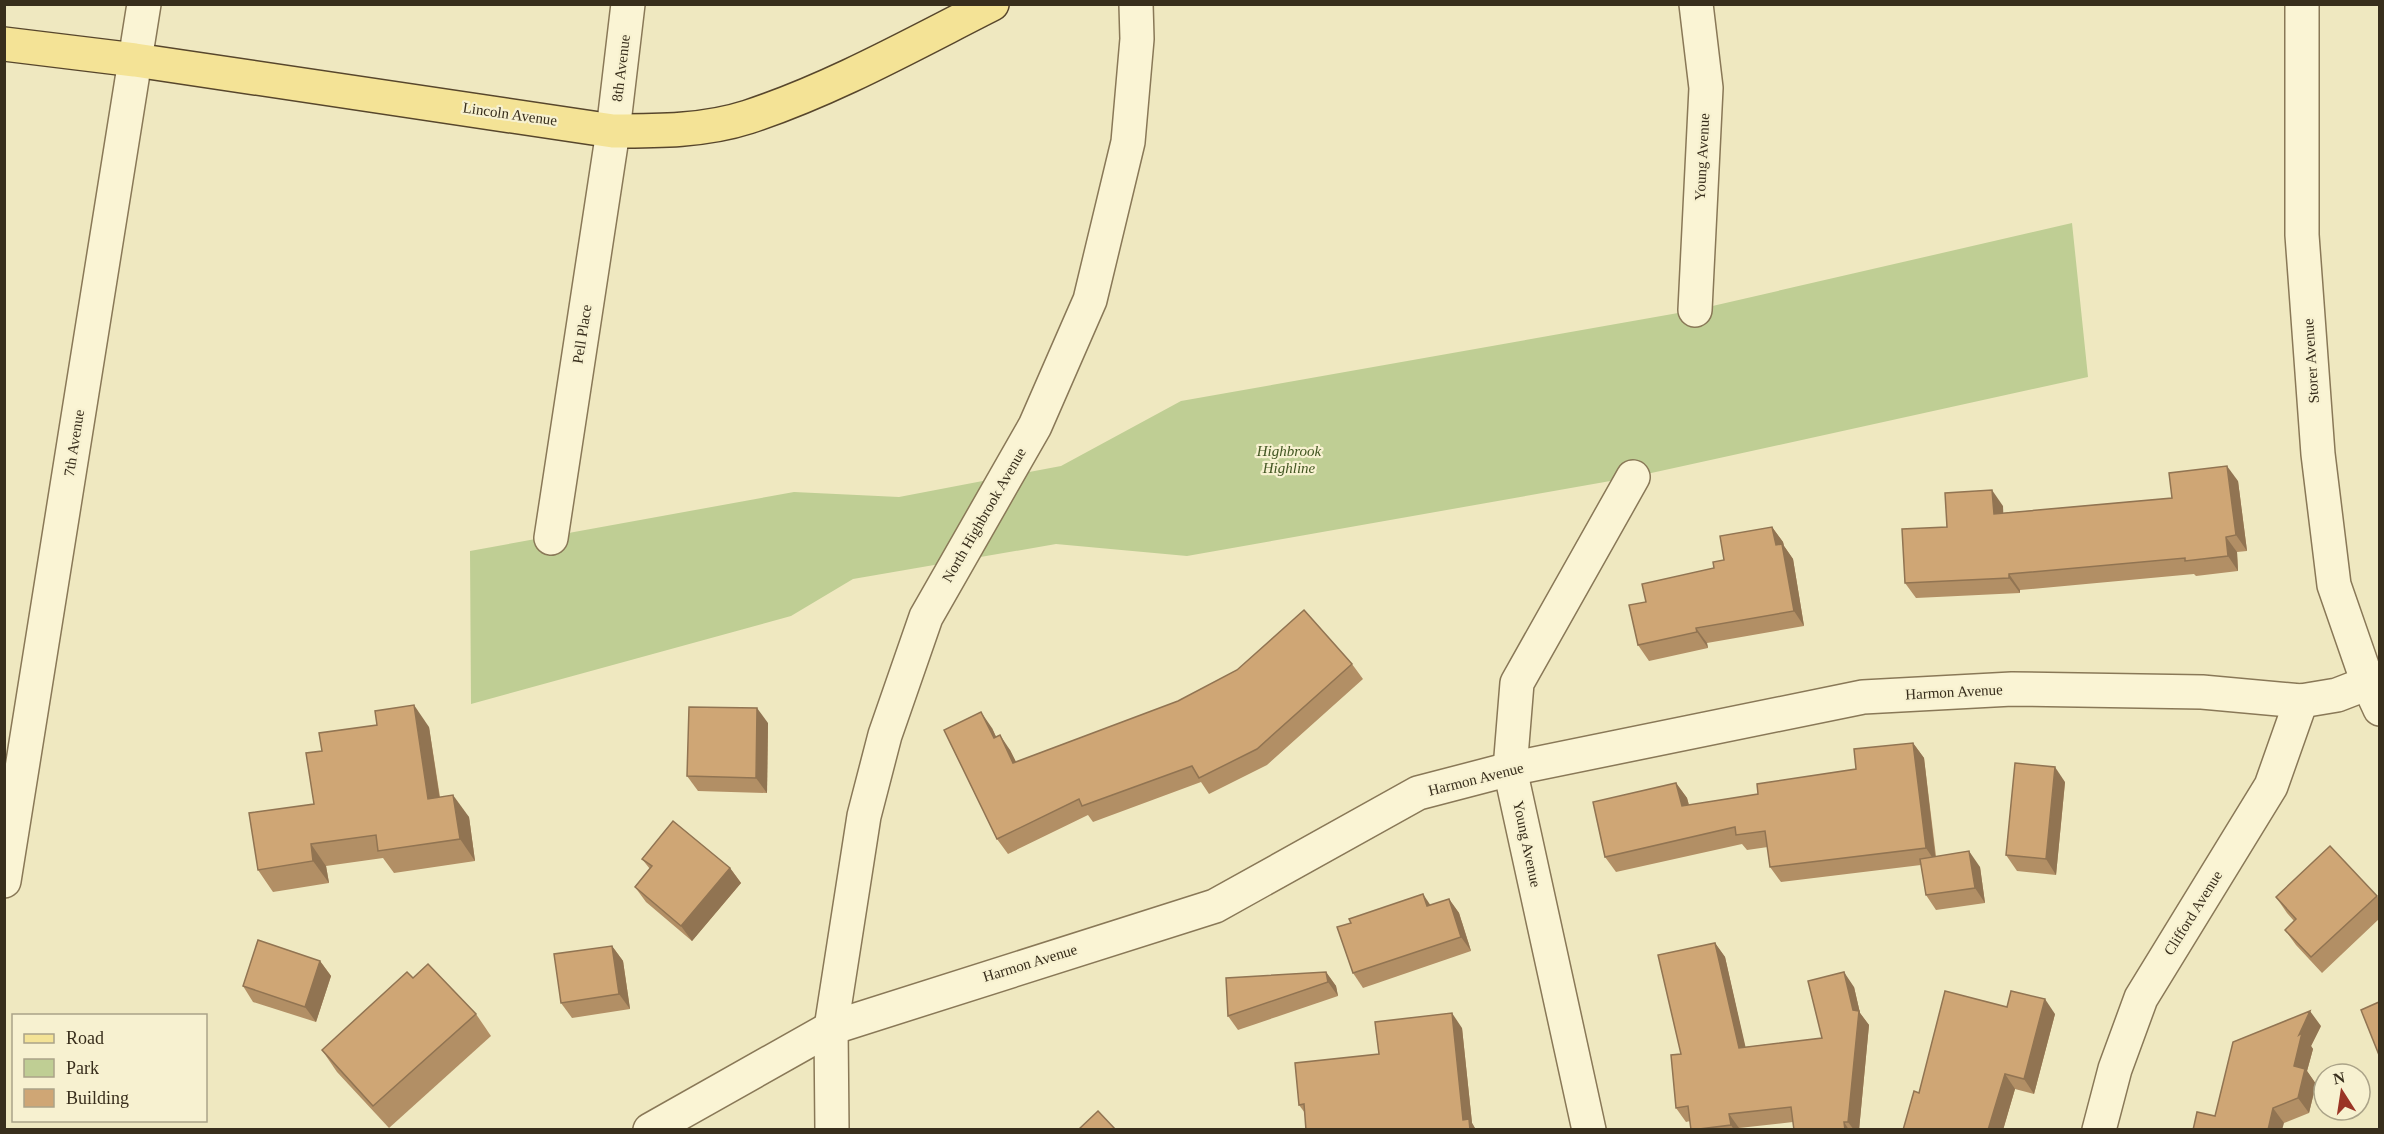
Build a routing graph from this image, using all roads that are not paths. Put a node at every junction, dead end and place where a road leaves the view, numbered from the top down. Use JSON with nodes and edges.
{"nodes":[{"id":1,"x":144,"y":4,"type":"edge"},
{"id":2,"x":628,"y":4,"type":"edge"},
{"id":3,"x":992,"y":4,"type":"edge"},
{"id":4,"x":1136,"y":4,"type":"edge"},
{"id":5,"x":1696,"y":4,"type":"edge"},
{"id":6,"x":2302,"y":4,"type":"edge"},
{"id":7,"x":4,"y":44,"type":"edge"},
{"id":8,"x":135,"y":60,"type":"junction"},
{"id":9,"x":613,"y":131,"type":"junction"},
{"id":10,"x":1695,"y":310,"type":"dead end"},
{"id":11,"x":1633,"y":477,"type":"dead end"},
{"id":12,"x":551,"y":538,"type":"dead end"},
{"id":13,"x":2374,"y":696,"type":"edge"},
{"id":14,"x":2301,"y":701,"type":"junction"},
{"id":15,"x":1510,"y":770,"type":"junction"},
{"id":16,"x":4,"y":880,"type":"edge"},
{"id":17,"x":831,"y":1028,"type":"junction"},
{"id":18,"x":650,"y":1130,"type":"edge"},
{"id":19,"x":832,"y":1130,"type":"edge"},
{"id":20,"x":1588,"y":1130,"type":"edge"},
{"id":21,"x":2099,"y":1130,"type":"edge"}],
"edges":[{"from":1,"to":8,"type":"street","name":"7th Avenue"},
{"from":2,"to":9,"type":"street","name":"8th Avenue"},
{"from":3,"to":9,"type":"main road","name":"Lincoln Avenue"},
{"from":4,"to":17,"type":"street","name":"North Highbrook Avenue"},
{"from":5,"to":10,"type":"street","name":"Young Avenue"},
{"from":6,"to":13,"type":"street","name":"Storer Avenue"},
{"from":7,"to":8,"type":"main road","name":"Lincoln Avenue"},
{"from":8,"to":9,"type":"main road","name":"Lincoln Avenue"},
{"from":8,"to":16,"type":"street","name":"7th Avenue"},
{"from":9,"to":12,"type":"street","name":"Pell Place"},
{"from":11,"to":15,"type":"street","name":"Young Avenue"},
{"from":13,"to":14,"type":"street","name":"Harmon Avenue"},
{"from":14,"to":15,"type":"street","name":"Harmon Avenue"},
{"from":14,"to":21,"type":"street","name":"Clifford Avenue"},
{"from":15,"to":17,"type":"street","name":"Harmon Avenue"},
{"from":15,"to":20,"type":"street","name":"Young Avenue"},
{"from":17,"to":18,"type":"street","name":"Harmon Avenue"},
{"from":17,"to":19,"type":"street","name":"North Highbrook Avenue"}]}
